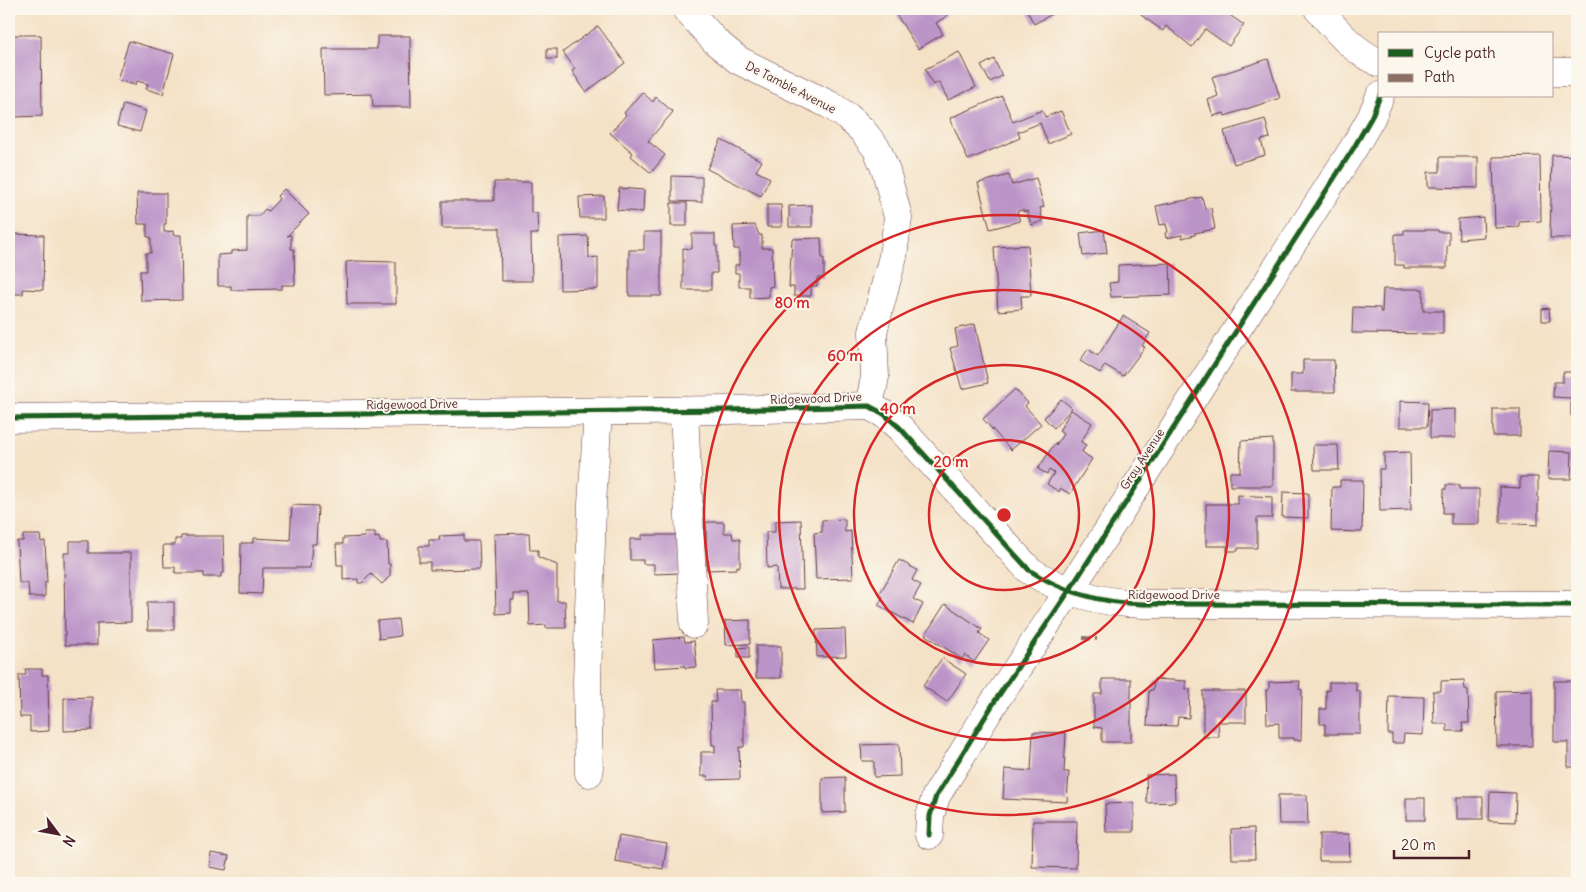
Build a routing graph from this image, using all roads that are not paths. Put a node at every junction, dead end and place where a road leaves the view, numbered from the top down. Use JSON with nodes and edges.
{"nodes":[{"id":1,"x":686,"y":9,"type":"edge"},
{"id":2,"x":1318,"y":9,"type":"edge"},
{"id":3,"x":1378,"y":62,"type":"edge"},
{"id":4,"x":1554,"y":72,"type":"edge"},
{"id":5,"x":1577,"y":72,"type":"edge"},
{"id":6,"x":1379,"y":98,"type":"edge"},
{"id":7,"x":869,"y":406,"type":"junction"},
{"id":8,"x":684,"y":410,"type":"junction"},
{"id":9,"x":598,"y":412,"type":"junction"},
{"id":10,"x":9,"y":418,"type":"edge"},
{"id":11,"x":1069,"y":591,"type":"junction"},
{"id":12,"x":1577,"y":605,"type":"edge"},
{"id":13,"x":694,"y":624,"type":"dead end"},
{"id":14,"x":589,"y":772,"type":"dead end"},
{"id":15,"x":929,"y":834,"type":"dead end"}],
"edges":[{"from":1,"to":7,"type":"street","name":"De Tamble Avenue"},
{"from":2,"to":3,"type":"street"},
{"from":4,"to":5,"type":"street"},
{"from":6,"to":11,"type":"street","name":"Gray Avenue"},
{"from":7,"to":8,"type":"street","name":"Ridgewood Drive"},
{"from":7,"to":11,"type":"street","name":"Ridgewood Drive"},
{"from":8,"to":9,"type":"street","name":"Ridgewood Drive"},
{"from":8,"to":13,"type":"street"},
{"from":9,"to":10,"type":"street","name":"Ridgewood Drive"},
{"from":9,"to":14,"type":"street"},
{"from":11,"to":12,"type":"street","name":"Ridgewood Drive"},
{"from":11,"to":15,"type":"street","name":"Gray Avenue"}]}
